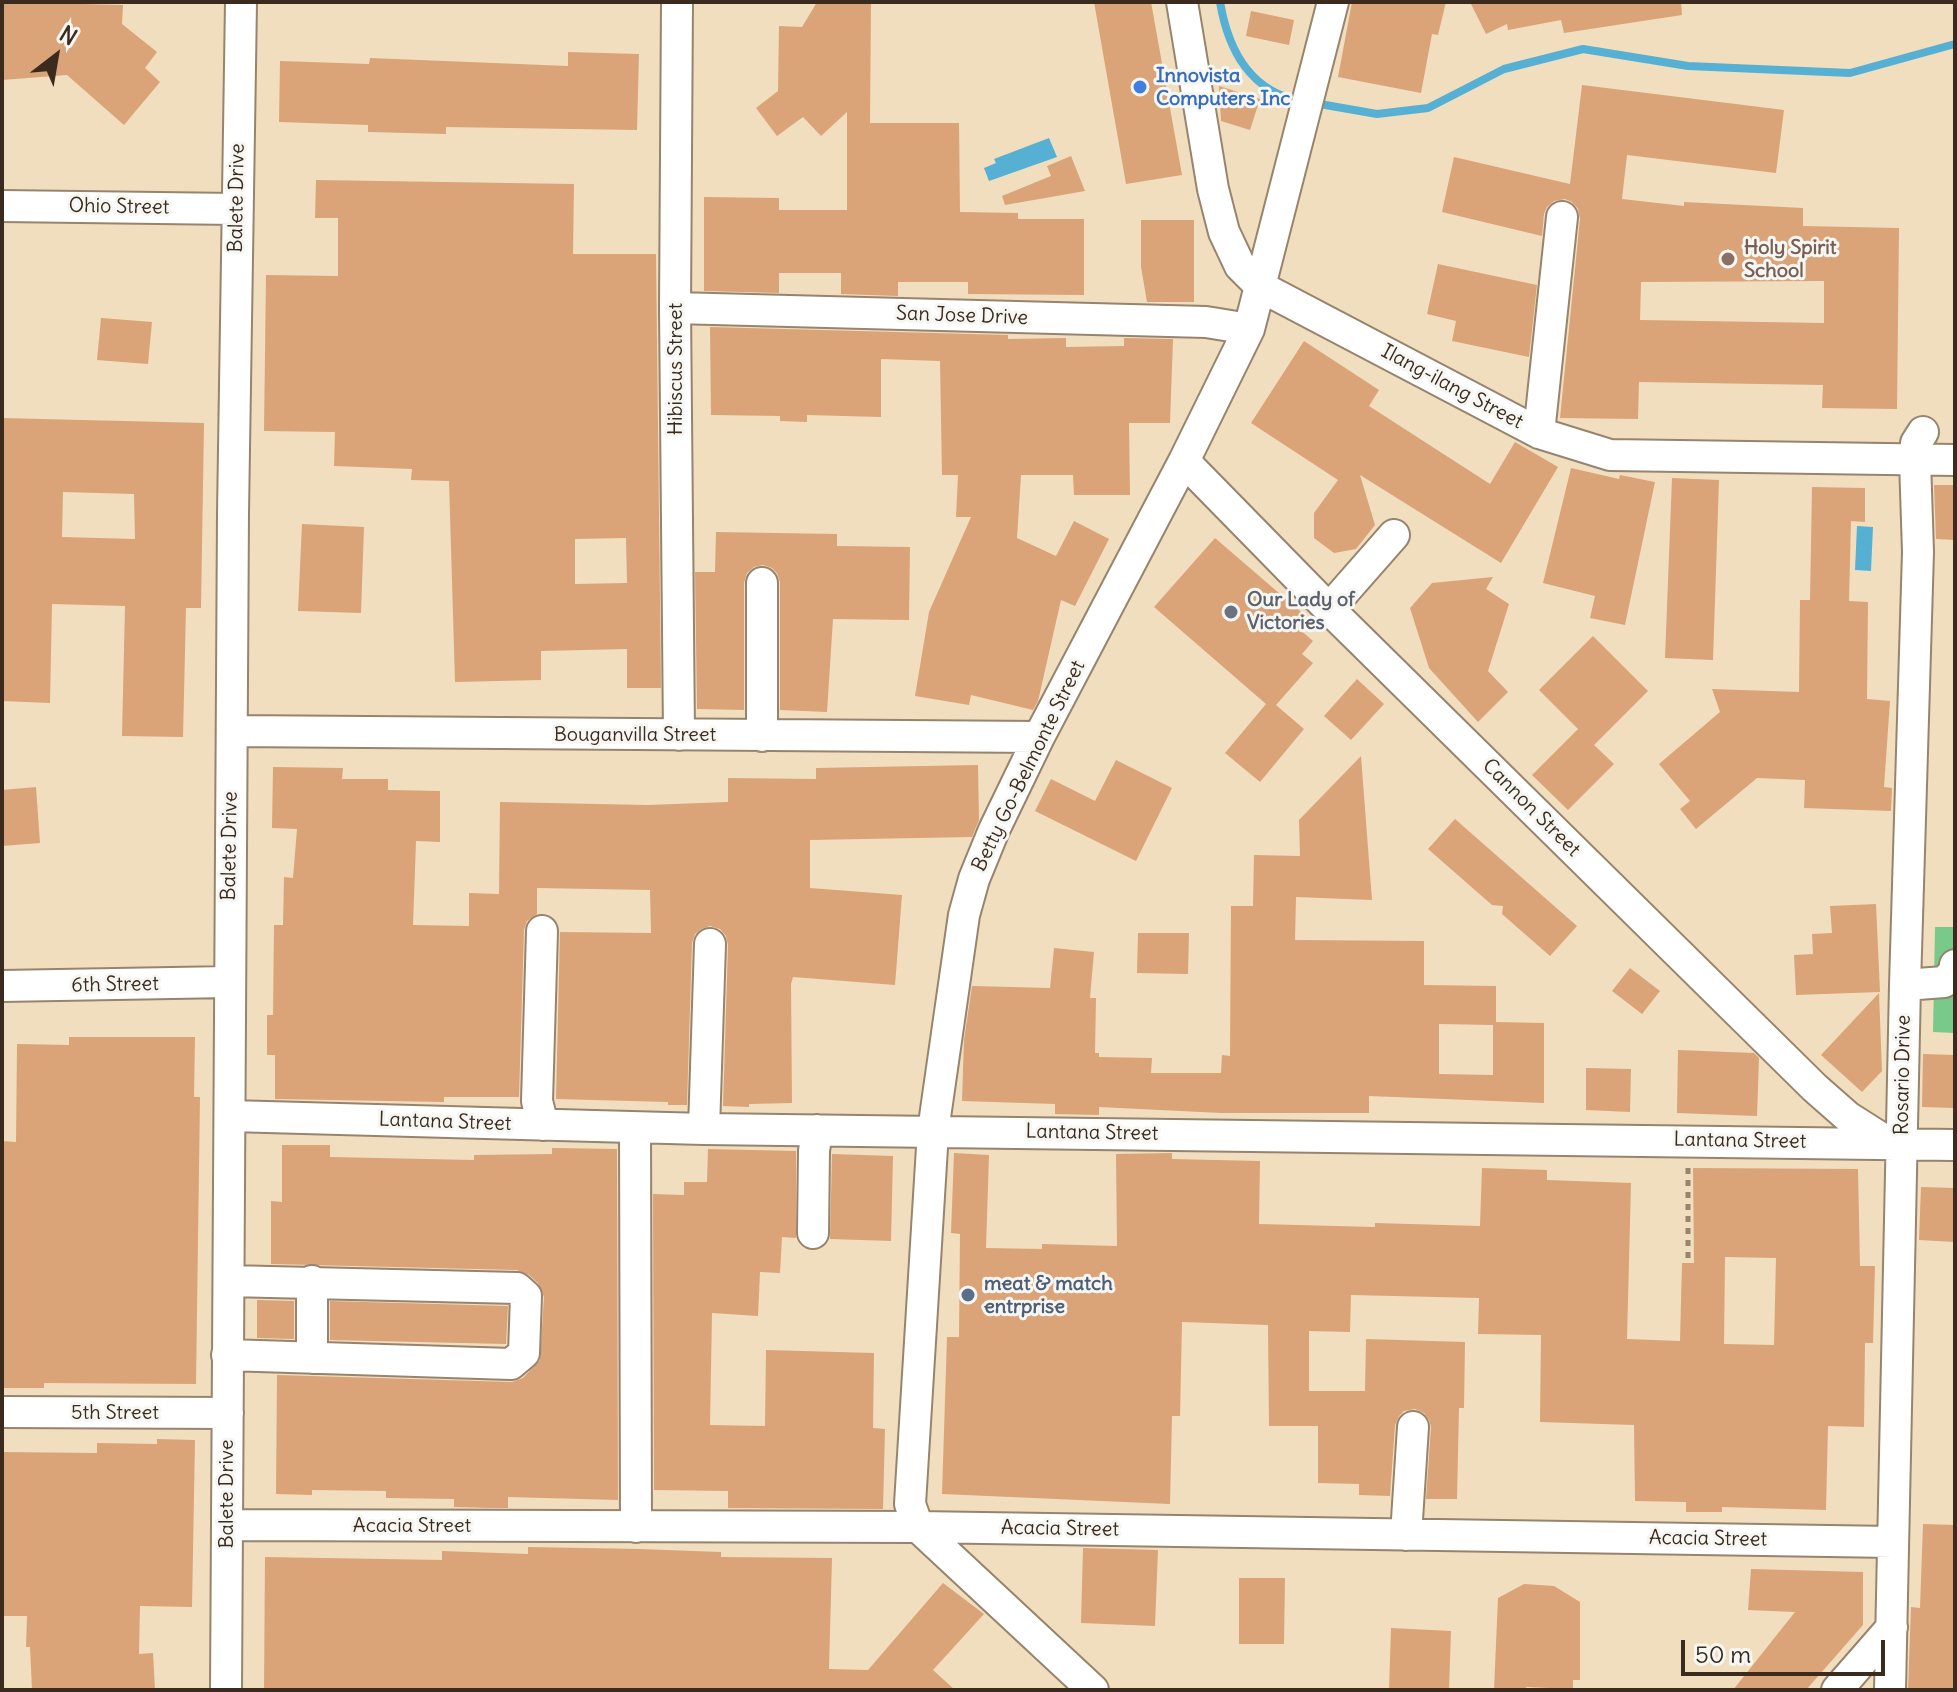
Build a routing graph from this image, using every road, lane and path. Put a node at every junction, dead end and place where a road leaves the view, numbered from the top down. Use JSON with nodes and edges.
{"nodes":[{"id":1,"x":241,"y":2,"type":"edge"},
{"id":2,"x":677,"y":2,"type":"edge"},
{"id":3,"x":1182,"y":2,"type":"edge"},
{"id":4,"x":1333,"y":2,"type":"edge"},
{"id":5,"x":2,"y":206,"type":"edge"},
{"id":6,"x":236,"y":209,"type":"junction"},
{"id":7,"x":1562,"y":217,"type":"dead end"},
{"id":8,"x":1261,"y":287,"type":"junction"},
{"id":9,"x":675,"y":308,"type":"junction"},
{"id":10,"x":1249,"y":329,"type":"junction"},
{"id":11,"x":1539,"y":433,"type":"junction"},
{"id":12,"x":1916,"y":441,"type":"junction"},
{"id":13,"x":1955,"y":460,"type":"edge"},
{"id":14,"x":1184,"y":461,"type":"junction"},
{"id":15,"x":1394,"y":535,"type":"dead end"},
{"id":16,"x":762,"y":583,"type":"dead end"},
{"id":17,"x":1329,"y":609,"type":"junction"},
{"id":18,"x":232,"y":731,"type":"junction"},
{"id":19,"x":679,"y":735,"type":"junction"},
{"id":20,"x":762,"y":736,"type":"junction"},
{"id":21,"x":1039,"y":737,"type":"junction"},
{"id":22,"x":542,"y":931,"type":"dead end"},
{"id":23,"x":710,"y":944,"type":"dead end"},
{"id":24,"x":1955,"y":965,"type":"edge"},
{"id":25,"x":229,"y":982,"type":"junction"},
{"id":26,"x":1905,"y":985,"type":"junction"},
{"id":27,"x":2,"y":986,"type":"edge"},
{"id":28,"x":230,"y":1116,"type":"junction"},
{"id":29,"x":543,"y":1125,"type":"junction"},
{"id":30,"x":635,"y":1128,"type":"junction"},
{"id":31,"x":704,"y":1129,"type":"junction"},
{"id":32,"x":817,"y":1130,"type":"junction"},
{"id":33,"x":933,"y":1131,"type":"junction"},
{"id":34,"x":1688,"y":1140,"type":"junction"},
{"id":35,"x":1895,"y":1143,"type":"junction"},
{"id":36,"x":1955,"y":1145,"type":"edge"},
{"id":37,"x":813,"y":1233,"type":"dead end"},
{"id":38,"x":1688,"y":1258,"type":"dead end"},
{"id":39,"x":229,"y":1281,"type":"junction"},
{"id":40,"x":312,"y":1281,"type":"junction"},
{"id":41,"x":227,"y":1355,"type":"junction"},
{"id":42,"x":312,"y":1358,"type":"junction"},
{"id":43,"x":2,"y":1412,"type":"edge"},
{"id":44,"x":228,"y":1413,"type":"junction"},
{"id":45,"x":1413,"y":1427,"type":"dead end"},
{"id":46,"x":227,"y":1525,"type":"junction"},
{"id":47,"x":636,"y":1527,"type":"junction"},
{"id":48,"x":918,"y":1527,"type":"junction"},
{"id":49,"x":1406,"y":1535,"type":"junction"},
{"id":50,"x":1893,"y":1542,"type":"junction"},
{"id":51,"x":1892,"y":1627,"type":"junction"},
{"id":52,"x":226,"y":1690,"type":"edge"},
{"id":53,"x":1093,"y":1690,"type":"edge"},
{"id":54,"x":1837,"y":1690,"type":"edge"},
{"id":55,"x":1890,"y":1690,"type":"edge"}],
"edges":[{"from":1,"to":6,"type":"street","name":"Balete Drive"},
{"from":2,"to":9,"type":"street","name":"Hibiscus Street"},
{"from":3,"to":8,"type":"street","name":"Ilang-ilang Street"},
{"from":4,"to":8,"type":"street","name":"Betty Go-Belmonte Street"},
{"from":5,"to":6,"type":"street","name":"Ohio Street"},
{"from":6,"to":18,"type":"street","name":"Balete Drive"},
{"from":7,"to":11,"type":"street"},
{"from":8,"to":10,"type":"street","name":"Betty Go-Belmonte Street"},
{"from":8,"to":11,"type":"street","name":"Ilang-ilang Street"},
{"from":9,"to":10,"type":"street","name":"San Jose Drive"},
{"from":9,"to":19,"type":"street","name":"Hibiscus Street"},
{"from":10,"to":14,"type":"street","name":"Betty Go-Belmonte Street"},
{"from":11,"to":12,"type":"street","name":"Ilang-ilang Street"},
{"from":12,"to":13,"type":"street","name":"Ilang-ilang Street"},
{"from":12,"to":26,"type":"street","name":"Rosario Drive"},
{"from":14,"to":17,"type":"street","name":"Cannon Street"},
{"from":14,"to":21,"type":"street","name":"Betty Go-Belmonte Street"},
{"from":15,"to":17,"type":"street"},
{"from":16,"to":20,"type":"street"},
{"from":17,"to":35,"type":"street","name":"Cannon Street"},
{"from":18,"to":19,"type":"street","name":"Bouganvilla Street"},
{"from":18,"to":25,"type":"street","name":"Balete Drive"},
{"from":19,"to":20,"type":"street","name":"Bouganvilla Street"},
{"from":20,"to":21,"type":"street","name":"Bouganvilla Street"},
{"from":21,"to":33,"type":"street","name":"Betty Go-Belmonte Street"},
{"from":22,"to":29,"type":"street"},
{"from":23,"to":31,"type":"street"},
{"from":24,"to":26,"type":"street"},
{"from":25,"to":27,"type":"street","name":"6th Street"},
{"from":25,"to":28,"type":"street","name":"Balete Drive"},
{"from":26,"to":35,"type":"street","name":"Rosario Drive"},
{"from":28,"to":29,"type":"street","name":"Lantana Street"},
{"from":28,"to":39,"type":"street","name":"Balete Drive"},
{"from":29,"to":30,"type":"street","name":"Lantana Street"},
{"from":30,"to":31,"type":"street","name":"Lantana Street"},
{"from":30,"to":47,"type":"street"},
{"from":31,"to":32,"type":"street","name":"Lantana Street"},
{"from":32,"to":33,"type":"street","name":"Lantana Street"},
{"from":32,"to":37,"type":"street"},
{"from":33,"to":34,"type":"street","name":"Lantana Street"},
{"from":33,"to":48,"type":"street","name":"Betty Go-Belmonte Street"},
{"from":34,"to":35,"type":"street","name":"Lantana Street"},
{"from":34,"to":38,"type":"path"},
{"from":35,"to":36,"type":"street","name":"Lantana Street"},
{"from":35,"to":50,"type":"street","name":"Rosario Drive"},
{"from":39,"to":40,"type":"street"},
{"from":39,"to":41,"type":"street","name":"Balete Drive"},
{"from":40,"to":42,"type":"street"},
{"from":40,"to":42,"type":"street"},
{"from":41,"to":42,"type":"street"},
{"from":41,"to":44,"type":"street","name":"Balete Drive"},
{"from":43,"to":44,"type":"street","name":"5th Street"},
{"from":44,"to":46,"type":"street","name":"Balete Drive"},
{"from":45,"to":49,"type":"street"},
{"from":46,"to":47,"type":"street","name":"Acacia Street"},
{"from":46,"to":52,"type":"street","name":"Balete Drive"},
{"from":47,"to":48,"type":"street","name":"Acacia Street"},
{"from":48,"to":49,"type":"street","name":"Acacia Street"},
{"from":48,"to":53,"type":"street"},
{"from":49,"to":50,"type":"street","name":"Acacia Street"},
{"from":50,"to":51,"type":"street","name":"Rosario Drive"},
{"from":51,"to":54,"type":"street"},
{"from":51,"to":55,"type":"street","name":"Rosario Drive"}]}
